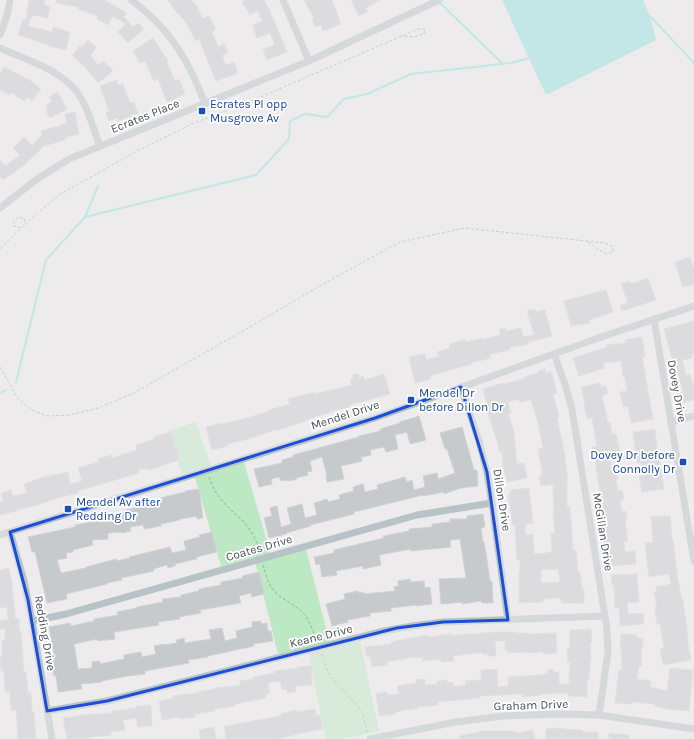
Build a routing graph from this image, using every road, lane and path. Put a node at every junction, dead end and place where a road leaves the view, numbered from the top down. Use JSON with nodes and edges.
{"nodes":[{"id":1,"x":10,"y":0,"type":"edge"},
{"id":2,"x":131,"y":0,"type":"edge"},
{"id":3,"x":283,"y":0,"type":"edge"},
{"id":4,"x":439,"y":0,"type":"edge"},
{"id":5,"x":0,"y":35,"type":"edge"},
{"id":6,"x":400,"y":36,"type":"junction"},
{"id":7,"x":0,"y":48,"type":"edge"},
{"id":8,"x":309,"y":61,"type":"junction"},
{"id":9,"x":205,"y":103,"type":"junction"},
{"id":10,"x":100,"y":146,"type":"junction"},
{"id":11,"x":0,"y":208,"type":"edge"},
{"id":12,"x":24,"y":225,"type":"junction"},
{"id":13,"x":21,"y":228,"type":"junction"},
{"id":14,"x":588,"y":242,"type":"junction"},
{"id":15,"x":0,"y":249,"type":"edge"},
{"id":16,"x":694,"y":306,"type":"edge"},
{"id":17,"x":654,"y":319,"type":"junction"},
{"id":18,"x":554,"y":354,"type":"junction"},
{"id":19,"x":0,"y":367,"type":"edge"},
{"id":20,"x":461,"y":387,"type":"junction"},
{"id":21,"x":694,"y":416,"type":"edge"},
{"id":22,"x":671,"y":422,"type":"junction"},
{"id":23,"x":207,"y":470,"type":"junction"},
{"id":24,"x":492,"y":503,"type":"junction"},
{"id":25,"x":694,"y":510,"type":"edge"},
{"id":26,"x":686,"y":511,"type":"junction"},
{"id":27,"x":10,"y":532,"type":"junction"},
{"id":28,"x":0,"y":536,"type":"edge"},
{"id":29,"x":261,"y":559,"type":"junction"},
{"id":30,"x":694,"y":562,"type":"edge"},
{"id":31,"x":605,"y":616,"type":"junction"},
{"id":32,"x":32,"y":620,"type":"junction"},
{"id":33,"x":508,"y":620,"type":"junction"},
{"id":34,"x":319,"y":647,"type":"junction"},
{"id":35,"x":47,"y":711,"type":"junction"},
{"id":36,"x":599,"y":715,"type":"junction"},
{"id":37,"x":694,"y":729,"type":"edge"},
{"id":38,"x":369,"y":736,"type":"edge"},
{"id":39,"x":396,"y":736,"type":"edge"},
{"id":40,"x":52,"y":739,"type":"edge"}],
"edges":[{"from":1,"to":5,"type":"street"},
{"from":2,"to":9,"type":"street"},
{"from":3,"to":8,"type":"street"},
{"from":4,"to":8,"type":"street","name":"Ecrates Place"},
{"from":6,"to":6,"type":"path"},
{"from":6,"to":12,"type":"path"},
{"from":7,"to":10,"type":"street"},
{"from":8,"to":9,"type":"street","name":"Ecrates Place"},
{"from":9,"to":10,"type":"street","name":"Ecrates Place"},
{"from":10,"to":11,"type":"street","name":"Ecrates Place"},
{"from":12,"to":13,"type":"path"},
{"from":12,"to":13,"type":"path"},
{"from":13,"to":15,"type":"path"},
{"from":14,"to":14,"type":"path"},
{"from":14,"to":19,"type":"path"},
{"from":16,"to":17,"type":"street","name":"Mendel Drive"},
{"from":17,"to":18,"type":"street","name":"Mendel Drive"},
{"from":17,"to":22,"type":"street","name":"Dovey Drive"},
{"from":18,"to":20,"type":"street","name":"Mendel Drive"},
{"from":18,"to":31,"type":"street","name":"McGillan Drive"},
{"from":20,"to":23,"type":"street","name":"Mendel Drive"},
{"from":20,"to":24,"type":"street","name":"Dillon Drive"},
{"from":21,"to":22,"type":"street"},
{"from":22,"to":26,"type":"street","name":"Dovey Drive"},
{"from":23,"to":27,"type":"street","name":"Mendel Drive"},
{"from":23,"to":29,"type":"path"},
{"from":24,"to":29,"type":"street","name":"Coates Drive"},
{"from":24,"to":33,"type":"street","name":"Dillon Drive"},
{"from":25,"to":26,"type":"street"},
{"from":26,"to":30,"type":"street","name":"Dovey Drive"},
{"from":27,"to":28,"type":"street","name":"Mendel Drive"},
{"from":27,"to":32,"type":"street","name":"Redding Drive"},
{"from":29,"to":32,"type":"street","name":"Coates Drive"},
{"from":29,"to":34,"type":"path"},
{"from":31,"to":33,"type":"street","name":"Keane Drive"},
{"from":31,"to":36,"type":"street","name":"McGillan Drive"},
{"from":32,"to":35,"type":"street","name":"Redding Drive"},
{"from":33,"to":34,"type":"street","name":"Keane Drive"},
{"from":34,"to":35,"type":"street","name":"Keane Drive"},
{"from":34,"to":38,"type":"path"},
{"from":35,"to":40,"type":"street","name":"Redding Drive"},
{"from":36,"to":37,"type":"street","name":"Graham Drive"},
{"from":36,"to":39,"type":"street","name":"Graham Drive"},
{"from":38,"to":39,"type":"street","name":"Graham Drive"}]}
